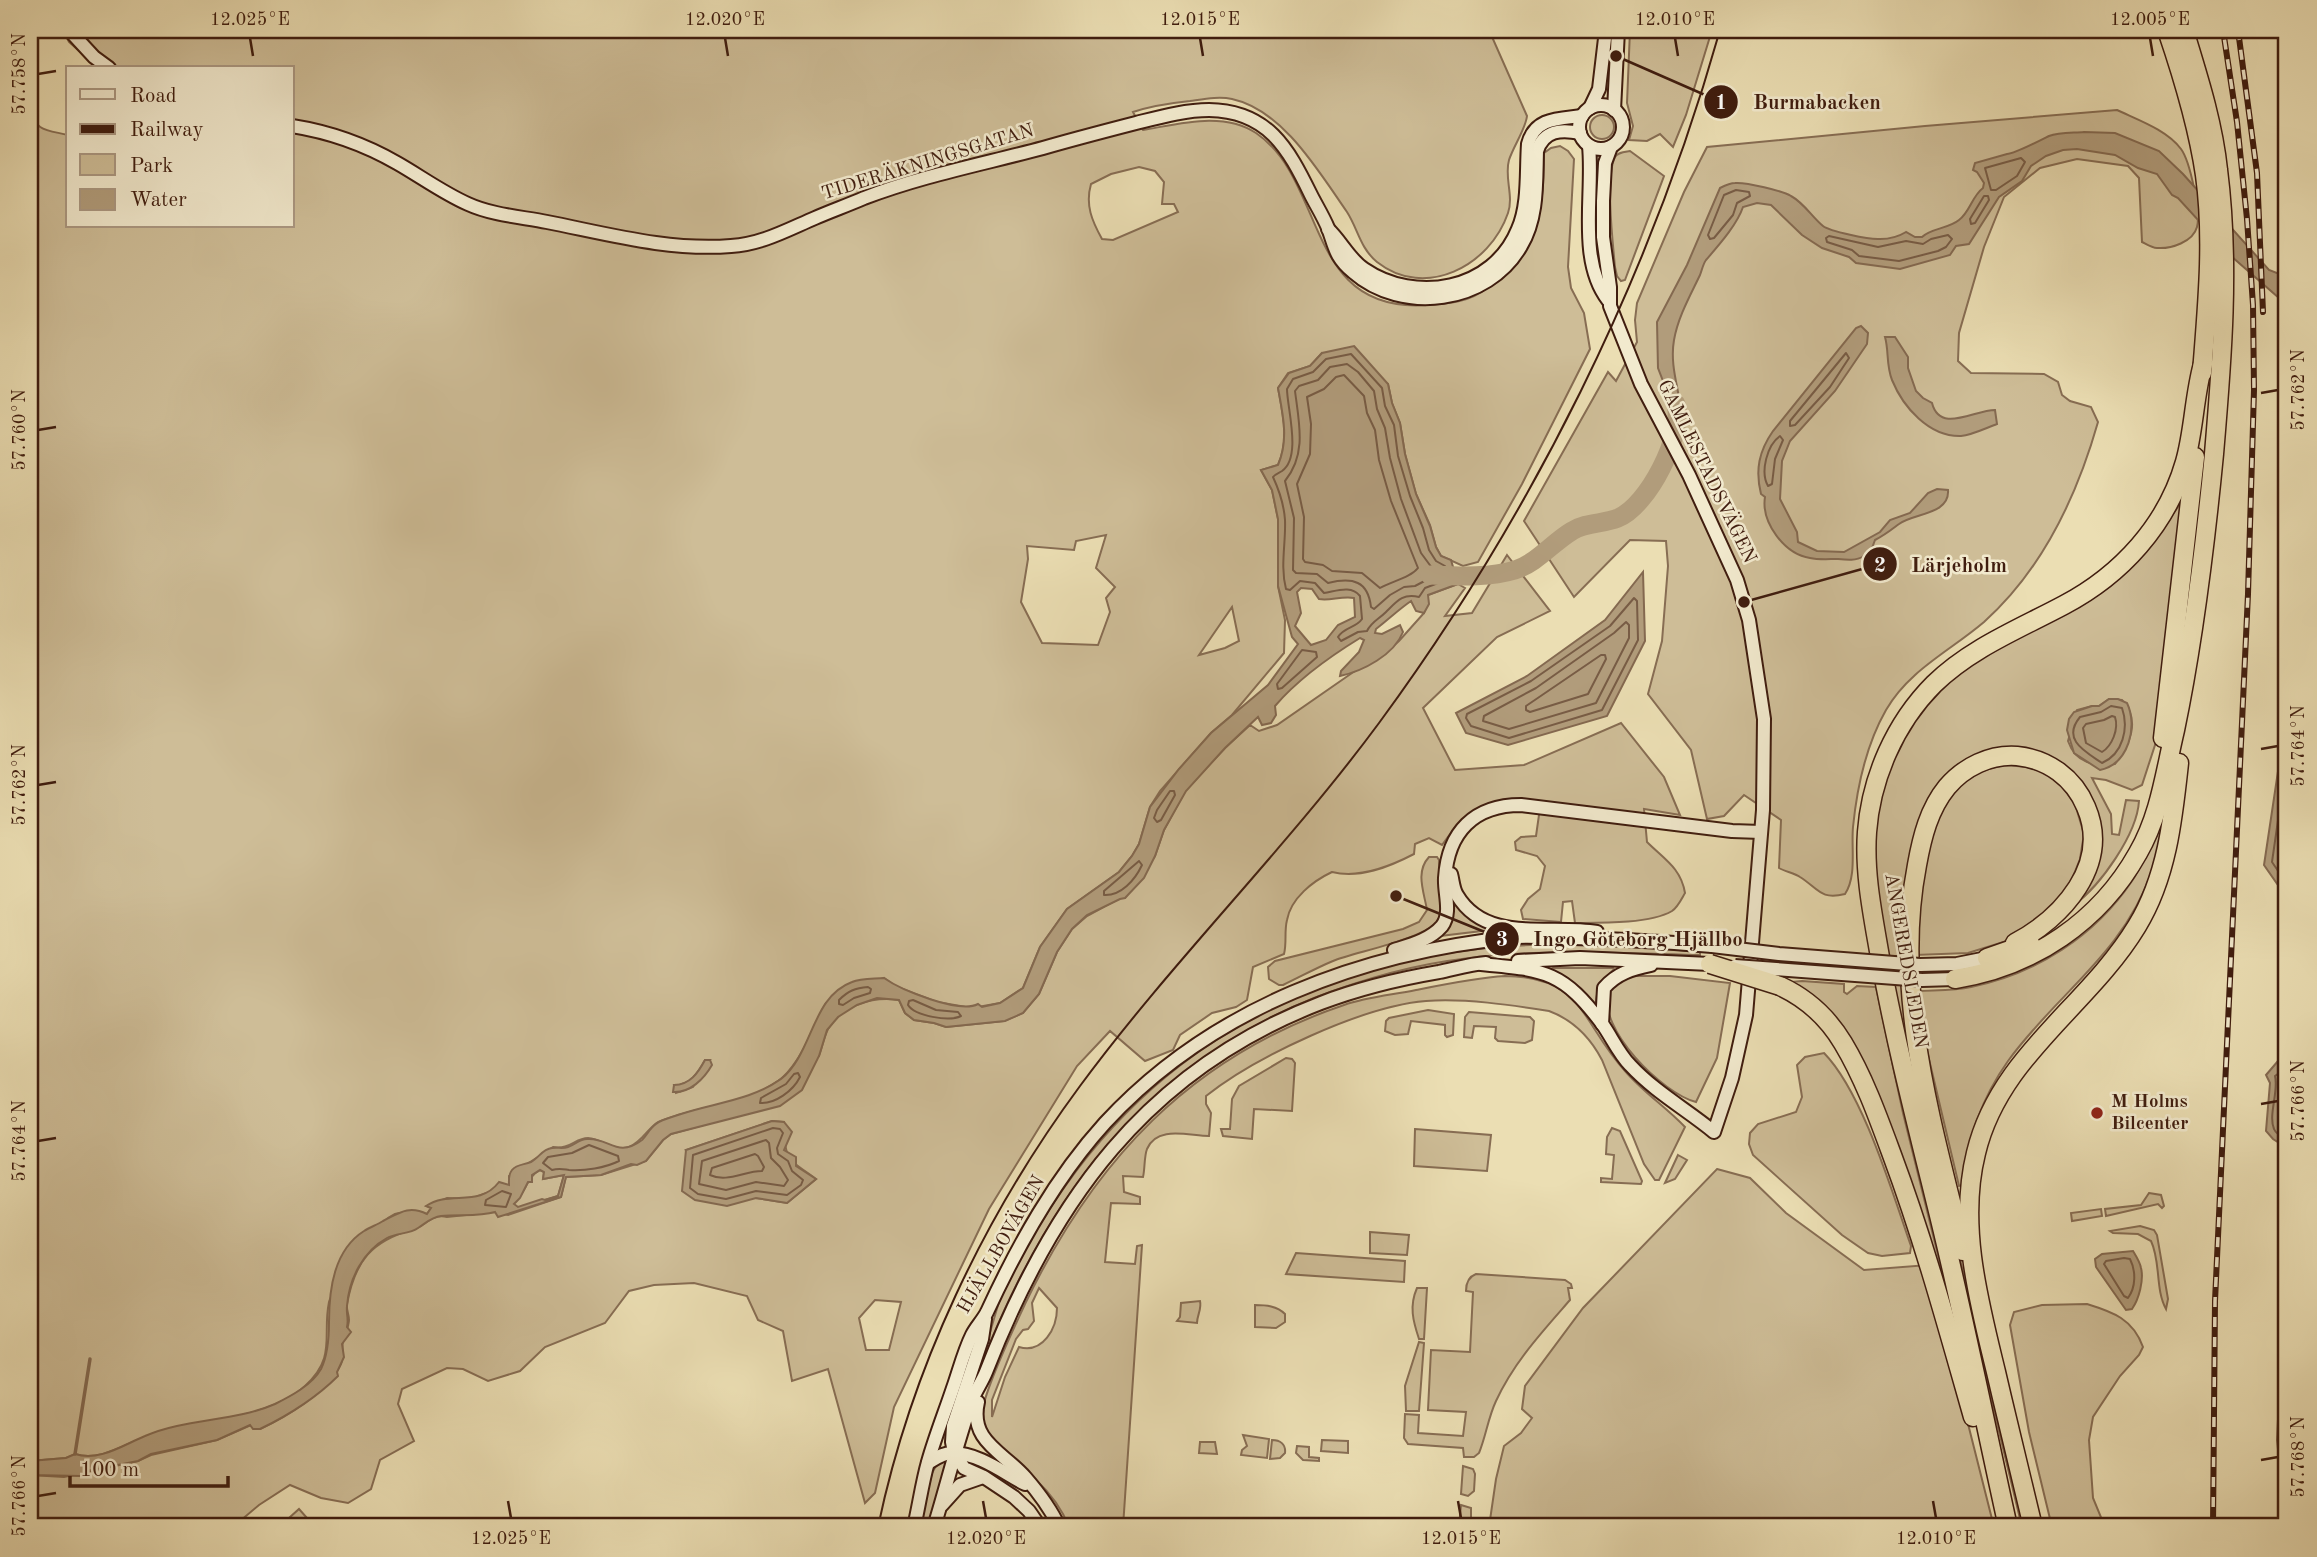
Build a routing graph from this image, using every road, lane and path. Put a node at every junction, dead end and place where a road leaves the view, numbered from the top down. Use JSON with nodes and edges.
{"nodes":[{"id":1,"x":69,"y":30,"type":"edge"},
{"id":2,"x":1606,"y":30,"type":"edge"},
{"id":3,"x":1618,"y":30,"type":"edge"},
{"id":4,"x":2167,"y":30,"type":"edge"},
{"id":5,"x":2184,"y":30,"type":"edge"},
{"id":6,"x":106,"y":66,"type":"edge"},
{"id":7,"x":1614,"y":110,"type":"junction"},
{"id":8,"x":1586,"y":112,"type":"junction"},
{"id":9,"x":294,"y":126,"type":"edge"},
{"id":10,"x":1580,"y":133,"type":"junction"},
{"id":11,"x":1589,"y":146,"type":"junction"},
{"id":12,"x":1611,"y":147,"type":"junction"},
{"id":13,"x":1328,"y":229,"type":"junction"},
{"id":14,"x":1608,"y":300,"type":"junction"},
{"id":15,"x":2203,"y":364,"type":"junction"},
{"id":16,"x":2190,"y":659,"type":"junction"},
{"id":17,"x":1761,"y":832,"type":"junction"},
{"id":18,"x":1447,"y":868,"type":"junction"},
{"id":19,"x":1639,"y":939,"type":"junction"},
{"id":20,"x":1711,"y":955,"type":"junction"},
{"id":21,"x":1987,"y":958,"type":"junction"},
{"id":22,"x":1676,"y":961,"type":"junction"},
{"id":23,"x":1481,"y":964,"type":"junction"},
{"id":24,"x":1323,"y":978,"type":"junction"},
{"id":25,"x":1955,"y":979,"type":"joint"},
{"id":26,"x":1602,"y":1024,"type":"junction"},
{"id":27,"x":985,"y":1315,"type":"junction"},
{"id":28,"x":1988,"y":1337,"type":"junction"},
{"id":29,"x":985,"y":1374,"type":"junction"},
{"id":30,"x":954,"y":1452,"type":"junction"},
{"id":31,"x":928,"y":1463,"type":"junction"},
{"id":32,"x":984,"y":1477,"type":"junction"},
{"id":33,"x":1031,"y":1488,"type":"junction"},
{"id":34,"x":939,"y":1509,"type":"junction"},
{"id":35,"x":2008,"y":1525,"type":"edge"},
{"id":36,"x":914,"y":1527,"type":"edge"},
{"id":37,"x":934,"y":1527,"type":"edge"},
{"id":38,"x":1040,"y":1527,"type":"edge"},
{"id":39,"x":1059,"y":1527,"type":"edge"},
{"id":40,"x":2033,"y":1527,"type":"edge"}],
"edges":[{"from":1,"to":6,"type":"street"},
{"from":2,"to":8,"type":"street"},
{"from":3,"to":7,"type":"street","name":"GAMLESTADSVÄGEN"},
{"from":4,"to":15,"type":"highway"},
{"from":5,"to":16,"type":"highway"},
{"from":7,"to":8,"type":"street"},
{"from":7,"to":12,"type":"street","name":"GAMLESTADSVÄGEN"},
{"from":8,"to":10,"type":"street"},
{"from":8,"to":13,"type":"street","name":"TIDERÄKNINGSGATAN"},
{"from":9,"to":13,"type":"street","name":"TIDERÄKNINGSGATAN"},
{"from":10,"to":11,"type":"street"},
{"from":10,"to":13,"type":"street","name":"TIDERÄKNINGSGATAN"},
{"from":11,"to":12,"type":"street"},
{"from":11,"to":14,"type":"street","name":"GAMLESTADSVÄGEN"},
{"from":12,"to":14,"type":"street","name":"GAMLESTADSVÄGEN"},
{"from":14,"to":17,"type":"street","name":"GAMLESTADSVÄGEN"},
{"from":15,"to":21,"type":"highway"},
{"from":15,"to":35,"type":"highway","name":"ANGEREDSLEDEN"},
{"from":16,"to":25,"type":"highway"},
{"from":16,"to":28,"type":"highway"},
{"from":17,"to":18,"type":"street"},
{"from":17,"to":26,"type":"street","name":"GAMLESTADSVÄGEN"},
{"from":18,"to":19,"type":"street"},
{"from":18,"to":24,"type":"street"},
{"from":19,"to":20,"type":"street","name":"HJÄLLBOVÄGEN"},
{"from":19,"to":24,"type":"street","name":"HJÄLLBOVÄGEN"},
{"from":20,"to":21,"type":"street","bridge":true},
{"from":20,"to":22,"type":"street","name":"HJÄLLBOVÄGEN"},
{"from":20,"to":25,"type":"street","bridge":true},
{"from":20,"to":35,"type":"highway","bridge":true},
{"from":21,"to":28,"type":"highway"},
{"from":22,"to":23,"type":"street","name":"HJÄLLBOVÄGEN"},
{"from":22,"to":26,"type":"street"},
{"from":23,"to":26,"type":"street"},
{"from":23,"to":29,"type":"street","name":"HJÄLLBOVÄGEN"},
{"from":24,"to":27,"type":"street","name":"HJÄLLBOVÄGEN"},
{"from":27,"to":30,"type":"street"},
{"from":27,"to":31,"type":"street","name":"HJÄLLBOVÄGEN"},
{"from":28,"to":40,"type":"highway"},
{"from":29,"to":30,"type":"street","name":"HJÄLLBOVÄGEN"},
{"from":29,"to":33,"type":"street"},
{"from":30,"to":31,"type":"street"},
{"from":30,"to":32,"type":"street"},
{"from":30,"to":33,"type":"street"},
{"from":30,"to":34,"type":"street","name":"HJÄLLBOVÄGEN"},
{"from":31,"to":36,"type":"street","name":"HJÄLLBOVÄGEN"},
{"from":32,"to":34,"type":"street","name":"HJÄLLBOVÄGEN"},
{"from":32,"to":38,"type":"street"},
{"from":33,"to":39,"type":"street"},
{"from":34,"to":37,"type":"street","name":"HJÄLLBOVÄGEN"}]}
